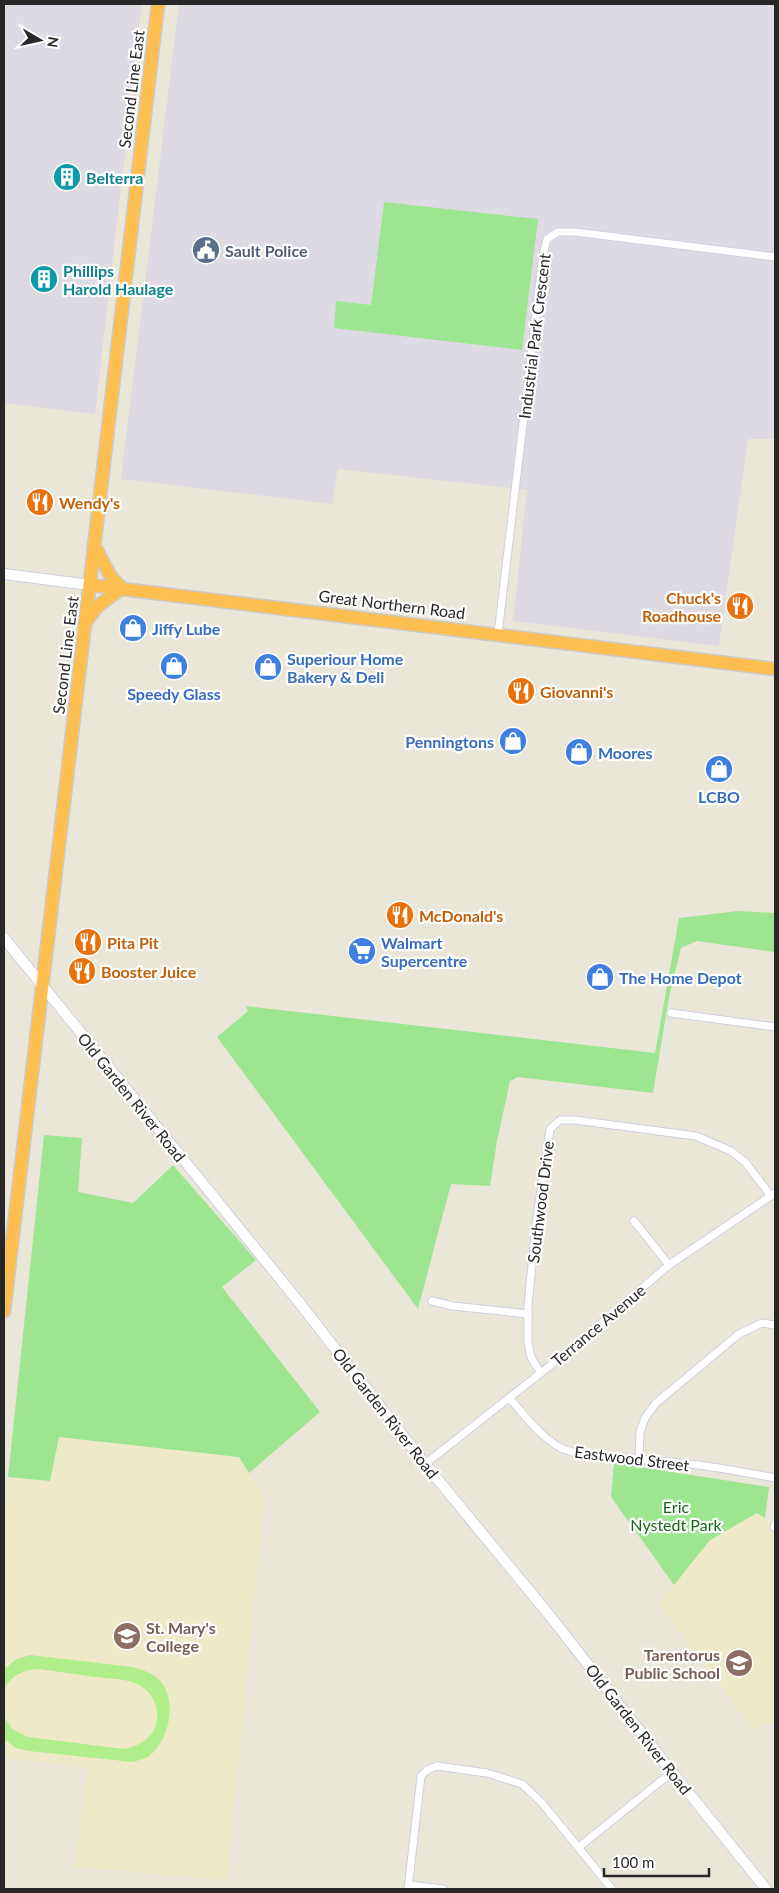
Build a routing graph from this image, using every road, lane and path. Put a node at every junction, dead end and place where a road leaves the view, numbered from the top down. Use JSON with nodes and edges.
{"nodes":[{"id":1,"x":158,"y":4,"type":"edge"},
{"id":2,"x":775,"y":257,"type":"edge"},
{"id":3,"x":94,"y":545,"type":"junction"},
{"id":4,"x":4,"y":574,"type":"edge"},
{"id":5,"x":90,"y":585,"type":"junction"},
{"id":6,"x":122,"y":588,"type":"junction"},
{"id":7,"x":85,"y":624,"type":"junction"},
{"id":8,"x":498,"y":634,"type":"junction"},
{"id":9,"x":775,"y":669,"type":"edge"},
{"id":10,"x":4,"y":938,"type":"edge"},
{"id":11,"x":42,"y":985,"type":"junction"},
{"id":12,"x":671,"y":1013,"type":"dead end"},
{"id":13,"x":775,"y":1026,"type":"edge"},
{"id":14,"x":773,"y":1194,"type":"edge"},
{"id":15,"x":634,"y":1221,"type":"dead end"},
{"id":16,"x":669,"y":1264,"type":"junction"},
{"id":17,"x":432,"y":1301,"type":"dead end"},
{"id":18,"x":4,"y":1311,"type":"edge"},
{"id":19,"x":528,"y":1314,"type":"junction"},
{"id":20,"x":775,"y":1325,"type":"edge"},
{"id":21,"x":540,"y":1372,"type":"junction"},
{"id":22,"x":509,"y":1398,"type":"junction"},
{"id":23,"x":639,"y":1459,"type":"junction"},
{"id":24,"x":425,"y":1464,"type":"junction"},
{"id":25,"x":775,"y":1478,"type":"edge"},
{"id":26,"x":672,"y":1772,"type":"junction"},
{"id":27,"x":579,"y":1847,"type":"junction"},
{"id":28,"x":408,"y":1887,"type":"edge"},
{"id":29,"x":443,"y":1889,"type":"edge"},
{"id":30,"x":612,"y":1889,"type":"edge"},
{"id":31,"x":766,"y":1889,"type":"edge"}],
"edges":[{"from":1,"to":3,"type":"highway","name":"Second Line East"},
{"from":2,"to":8,"type":"street","name":"Industrial Park Crescent"},
{"from":3,"to":5,"type":"highway","name":"Second Line East"},
{"from":3,"to":6,"type":"highway"},
{"from":4,"to":5,"type":"main road","name":"Great Northern Road"},
{"from":5,"to":6,"type":"highway","name":"Great Northern Road"},
{"from":5,"to":7,"type":"highway","name":"Second Line East"},
{"from":6,"to":7,"type":"highway"},
{"from":6,"to":8,"type":"highway","name":"Great Northern Road"},
{"from":7,"to":11,"type":"highway","name":"Second Line East"},
{"from":8,"to":9,"type":"highway","name":"Great Northern Road"},
{"from":10,"to":11,"type":"main road","name":"Old Garden River Road"},
{"from":11,"to":18,"type":"highway","name":"Second Line East"},
{"from":11,"to":24,"type":"main road","name":"Old Garden River Road"},
{"from":12,"to":13,"type":"street"},
{"from":14,"to":16,"type":"street","name":"Terrance Avenue"},
{"from":14,"to":19,"type":"street","name":"Southwood Drive"},
{"from":15,"to":16,"type":"street"},
{"from":16,"to":21,"type":"street","name":"Terrance Avenue"},
{"from":17,"to":19,"type":"street"},
{"from":19,"to":21,"type":"street","name":"Southwood Drive"},
{"from":20,"to":23,"type":"street"},
{"from":21,"to":22,"type":"street","name":"Terrance Avenue"},
{"from":22,"to":23,"type":"street","name":"Eastwood Street"},
{"from":22,"to":24,"type":"street","name":"Terrance Avenue"},
{"from":23,"to":25,"type":"street","name":"Eastwood Street"},
{"from":24,"to":26,"type":"main road","name":"Old Garden River Road"},
{"from":26,"to":27,"type":"street"},
{"from":26,"to":31,"type":"main road","name":"Old Garden River Road"},
{"from":27,"to":28,"type":"street"},
{"from":27,"to":30,"type":"street"},
{"from":28,"to":29,"type":"street"}]}
